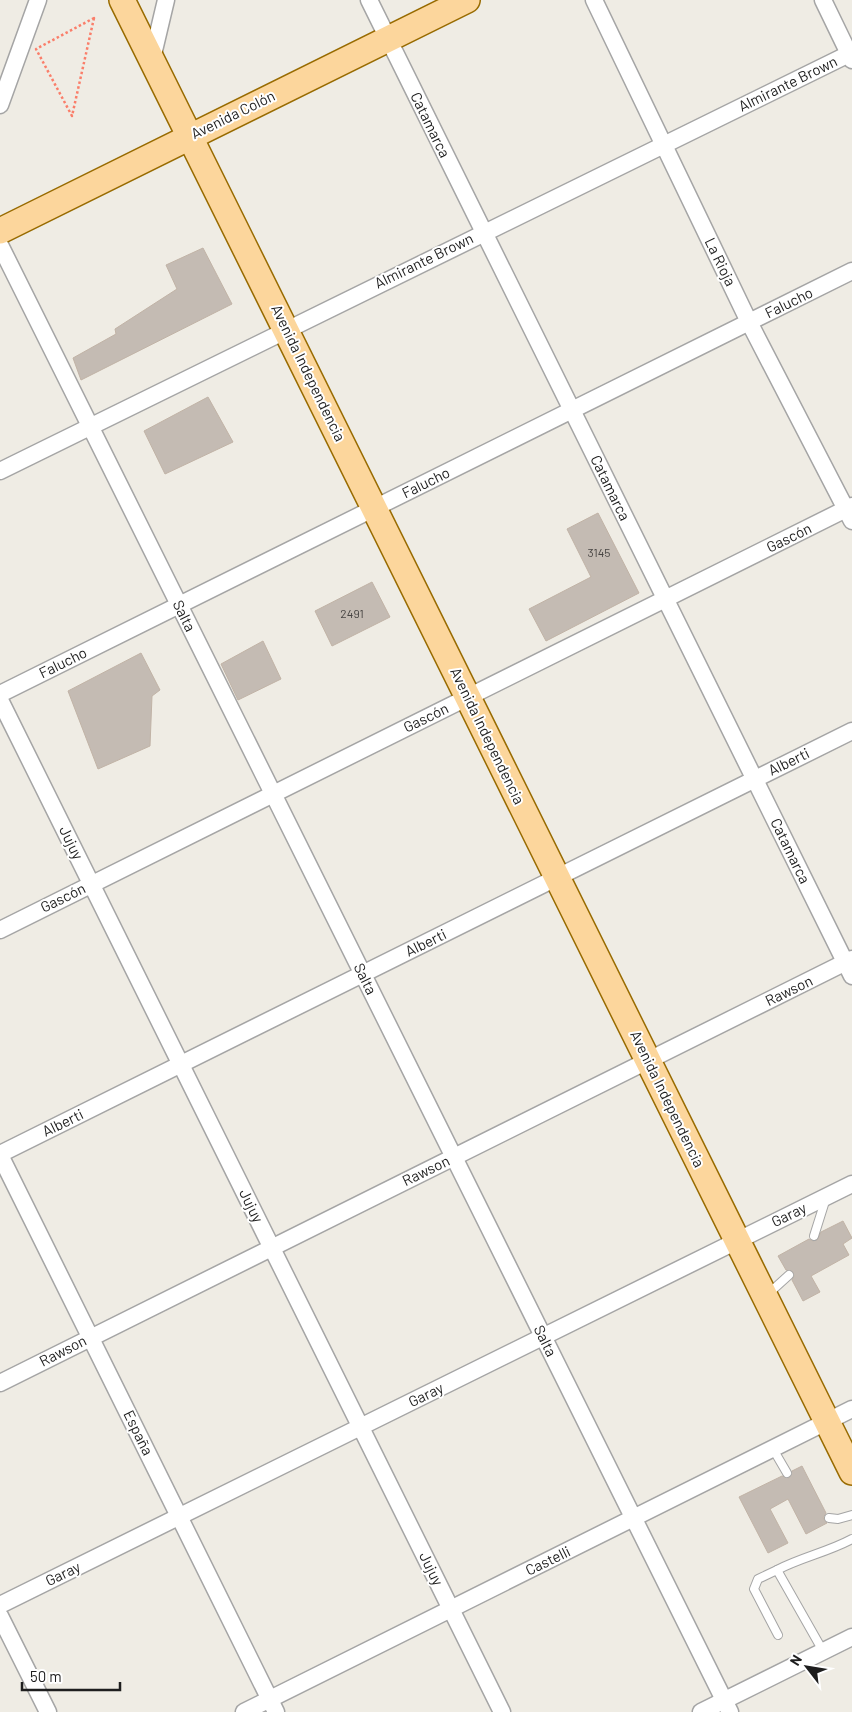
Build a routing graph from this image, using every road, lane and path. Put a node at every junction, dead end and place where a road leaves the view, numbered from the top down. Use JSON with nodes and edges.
{"nodes":[{"id":1,"x":38,"y":0,"type":"edge"},
{"id":2,"x":122,"y":0,"type":"edge"},
{"id":3,"x":166,"y":0,"type":"edge"},
{"id":4,"x":369,"y":0,"type":"edge"},
{"id":5,"x":467,"y":0,"type":"edge"},
{"id":6,"x":594,"y":0,"type":"edge"},
{"id":7,"x":823,"y":0,"type":"edge"},
{"id":8,"x":388,"y":39,"type":"junction"},
{"id":9,"x":36,"y":48,"type":"joint"},
{"id":10,"x":851,"y":57,"type":"edge"},
{"id":11,"x":152,"y":59,"type":"junction"},
{"id":12,"x":0,"y":105,"type":"edge"},
{"id":13,"x":190,"y":136,"type":"junction"},
{"id":14,"x":664,"y":144,"type":"junction"},
{"id":15,"x":0,"y":231,"type":"edge"},
{"id":16,"x":483,"y":232,"type":"junction"},
{"id":17,"x":0,"y":245,"type":"edge"},
{"id":18,"x":852,"y":271,"type":"edge"},
{"id":19,"x":749,"y":322,"type":"junction"},
{"id":20,"x":287,"y":330,"type":"junction"},
{"id":21,"x":571,"y":411,"type":"junction"},
{"id":22,"x":91,"y":426,"type":"junction"},
{"id":23,"x":0,"y":471,"type":"edge"},
{"id":24,"x":374,"y":509,"type":"junction"},
{"id":25,"x":850,"y":512,"type":"edge"},
{"id":26,"x":665,"y":599,"type":"junction"},
{"id":27,"x":179,"y":606,"type":"junction"},
{"id":28,"x":0,"y":694,"type":"edge"},
{"id":29,"x":468,"y":697,"type":"junction"},
{"id":30,"x":0,"y":700,"type":"edge"},
{"id":31,"x":852,"y":731,"type":"edge"},
{"id":32,"x":755,"y":779,"type":"junction"},
{"id":33,"x":273,"y":794,"type":"junction"},
{"id":34,"x":557,"y":877,"type":"junction"},
{"id":35,"x":91,"y":884,"type":"junction"},
{"id":36,"x":0,"y":930,"type":"edge"},
{"id":37,"x":850,"y":966,"type":"edge"},
{"id":38,"x":362,"y":974,"type":"junction"},
{"id":39,"x":648,"y":1060,"type":"junction"},
{"id":40,"x":181,"y":1064,"type":"junction"},
{"id":41,"x":0,"y":1154,"type":"edge"},
{"id":42,"x":454,"y":1157,"type":"junction"},
{"id":43,"x":852,"y":1184,"type":"edge"},
{"id":44,"x":826,"y":1197,"type":"junction"},
{"id":45,"x":814,"y":1236,"type":"dead end"},
{"id":46,"x":737,"y":1241,"type":"junction"},
{"id":47,"x":272,"y":1248,"type":"junction"},
{"id":48,"x":789,"y":1275,"type":"dead end"},
{"id":49,"x":765,"y":1297,"type":"junction"},
{"id":50,"x":91,"y":1337,"type":"junction"},
{"id":51,"x":543,"y":1337,"type":"junction"},
{"id":52,"x":0,"y":1383,"type":"edge"},
{"id":53,"x":852,"y":1409,"type":"edge"},
{"id":54,"x":827,"y":1422,"type":"junction"},
{"id":55,"x":361,"y":1427,"type":"junction"},
{"id":56,"x":773,"y":1449,"type":"junction"},
{"id":57,"x":852,"y":1472,"type":"edge"},
{"id":58,"x":787,"y":1473,"type":"dead end"},
{"id":59,"x":852,"y":1515,"type":"edge"},
{"id":60,"x":180,"y":1517,"type":"junction"},
{"id":61,"x":634,"y":1518,"type":"junction"},
{"id":62,"x":829,"y":1518,"type":"dead end"},
{"id":63,"x":852,"y":1539,"type":"edge"},
{"id":64,"x":777,"y":1570,"type":"junction"},
{"id":65,"x":0,"y":1605,"type":"edge"},
{"id":66,"x":451,"y":1609,"type":"junction"},
{"id":67,"x":0,"y":1616,"type":"edge"},
{"id":68,"x":778,"y":1635,"type":"dead end"},
{"id":69,"x":852,"y":1637,"type":"edge"},
{"id":70,"x":823,"y":1651,"type":"junction"},
{"id":71,"x":273,"y":1706,"type":"edge"},
{"id":72,"x":727,"y":1706,"type":"edge"},
{"id":73,"x":48,"y":1712,"type":"edge"},
{"id":74,"x":244,"y":1712,"type":"edge"},
{"id":75,"x":502,"y":1712,"type":"edge"},
{"id":76,"x":701,"y":1712,"type":"edge"}],
"edges":[{"from":1,"to":12,"type":"street"},
{"from":2,"to":11,"type":"main road","name":"Avenida Independencia"},
{"from":3,"to":11,"type":"street"},
{"from":4,"to":8,"type":"street","name":"Catamarca"},
{"from":5,"to":8,"type":"main road","name":"Avenida Colón"},
{"from":6,"to":14,"type":"street","name":"La Rioja"},
{"from":7,"to":10,"type":"street"},
{"from":8,"to":13,"type":"main road","name":"Avenida Colón"},
{"from":8,"to":16,"type":"street","name":"Catamarca"},
{"from":9,"to":9,"type":"path"},
{"from":10,"to":14,"type":"street","name":"Almirante Brown"},
{"from":11,"to":13,"type":"main road","name":"Avenida Independencia"},
{"from":13,"to":15,"type":"main road","name":"Avenida Colón"},
{"from":13,"to":20,"type":"main road","name":"Avenida Independencia"},
{"from":14,"to":16,"type":"street","name":"Almirante Brown"},
{"from":14,"to":19,"type":"street","name":"La Rioja"},
{"from":16,"to":20,"type":"street","name":"Almirante Brown"},
{"from":16,"to":21,"type":"street","name":"Catamarca"},
{"from":17,"to":22,"type":"street","name":"Salta"},
{"from":18,"to":19,"type":"street","name":"Falucho"},
{"from":19,"to":21,"type":"street","name":"Falucho"},
{"from":19,"to":25,"type":"street","name":"La Rioja"},
{"from":20,"to":22,"type":"street","name":"Almirante Brown"},
{"from":20,"to":24,"type":"main road","name":"Avenida Independencia"},
{"from":21,"to":24,"type":"street","name":"Falucho"},
{"from":21,"to":26,"type":"street","name":"Catamarca"},
{"from":22,"to":23,"type":"street","name":"Almirante Brown"},
{"from":22,"to":27,"type":"street","name":"Salta"},
{"from":24,"to":27,"type":"street","name":"Falucho"},
{"from":24,"to":29,"type":"main road","name":"Avenida Independencia"},
{"from":25,"to":26,"type":"street","name":"Gascón"},
{"from":26,"to":29,"type":"street","name":"Gascón"},
{"from":26,"to":32,"type":"street","name":"Catamarca"},
{"from":27,"to":28,"type":"street","name":"Falucho"},
{"from":27,"to":33,"type":"street","name":"Salta"},
{"from":29,"to":33,"type":"street","name":"Gascón"},
{"from":29,"to":34,"type":"main road","name":"Avenida Independencia"},
{"from":30,"to":35,"type":"street","name":"Jujuy"},
{"from":31,"to":32,"type":"street","name":"Alberti"},
{"from":32,"to":34,"type":"street","name":"Alberti"},
{"from":32,"to":37,"type":"street","name":"Catamarca"},
{"from":33,"to":35,"type":"street","name":"Gascón"},
{"from":33,"to":38,"type":"street","name":"Salta"},
{"from":34,"to":38,"type":"street","name":"Alberti"},
{"from":34,"to":39,"type":"main road","name":"Avenida Independencia"},
{"from":35,"to":36,"type":"street","name":"Gascón"},
{"from":35,"to":40,"type":"street","name":"Jujuy"},
{"from":37,"to":39,"type":"street","name":"Rawson"},
{"from":38,"to":40,"type":"street","name":"Alberti"},
{"from":38,"to":42,"type":"street","name":"Salta"},
{"from":39,"to":42,"type":"street","name":"Rawson"},
{"from":39,"to":46,"type":"main road","name":"Avenida Independencia"},
{"from":40,"to":41,"type":"street","name":"Alberti"},
{"from":40,"to":47,"type":"street","name":"Jujuy"},
{"from":41,"to":50,"type":"street","name":"España"},
{"from":42,"to":47,"type":"street","name":"Rawson"},
{"from":42,"to":51,"type":"street","name":"Salta"},
{"from":43,"to":44,"type":"street","name":"Garay"},
{"from":44,"to":45,"type":"lane"},
{"from":44,"to":46,"type":"street","name":"Garay"},
{"from":46,"to":49,"type":"main road","name":"Avenida Independencia"},
{"from":46,"to":51,"type":"street","name":"Garay"},
{"from":47,"to":50,"type":"street","name":"Rawson"},
{"from":47,"to":55,"type":"street","name":"Jujuy"},
{"from":48,"to":49,"type":"lane"},
{"from":49,"to":54,"type":"main road","name":"Avenida Independencia"},
{"from":50,"to":52,"type":"street","name":"Rawson"},
{"from":50,"to":60,"type":"street","name":"España"},
{"from":51,"to":55,"type":"street","name":"Garay"},
{"from":51,"to":61,"type":"street","name":"Salta"},
{"from":53,"to":54,"type":"street","name":"Castelli"},
{"from":54,"to":56,"type":"street","name":"Castelli"},
{"from":54,"to":57,"type":"main road","name":"Avenida Independencia"},
{"from":55,"to":60,"type":"street","name":"Garay"},
{"from":55,"to":66,"type":"street","name":"Jujuy"},
{"from":56,"to":58,"type":"lane"},
{"from":56,"to":61,"type":"street","name":"Castelli"},
{"from":59,"to":62,"type":"lane"},
{"from":60,"to":65,"type":"street","name":"Garay"},
{"from":60,"to":71,"type":"street","name":"España"},
{"from":61,"to":66,"type":"street","name":"Castelli"},
{"from":61,"to":72,"type":"street","name":"Salta"},
{"from":63,"to":64,"type":"lane"},
{"from":64,"to":68,"type":"lane"},
{"from":64,"to":70,"type":"lane"},
{"from":66,"to":71,"type":"street","name":"Castelli"},
{"from":66,"to":75,"type":"street","name":"Jujuy"},
{"from":67,"to":73,"type":"street"},
{"from":69,"to":70,"type":"street"},
{"from":70,"to":72,"type":"street"},
{"from":71,"to":74,"type":"street","name":"Castelli"},
{"from":72,"to":76,"type":"street"}]}
